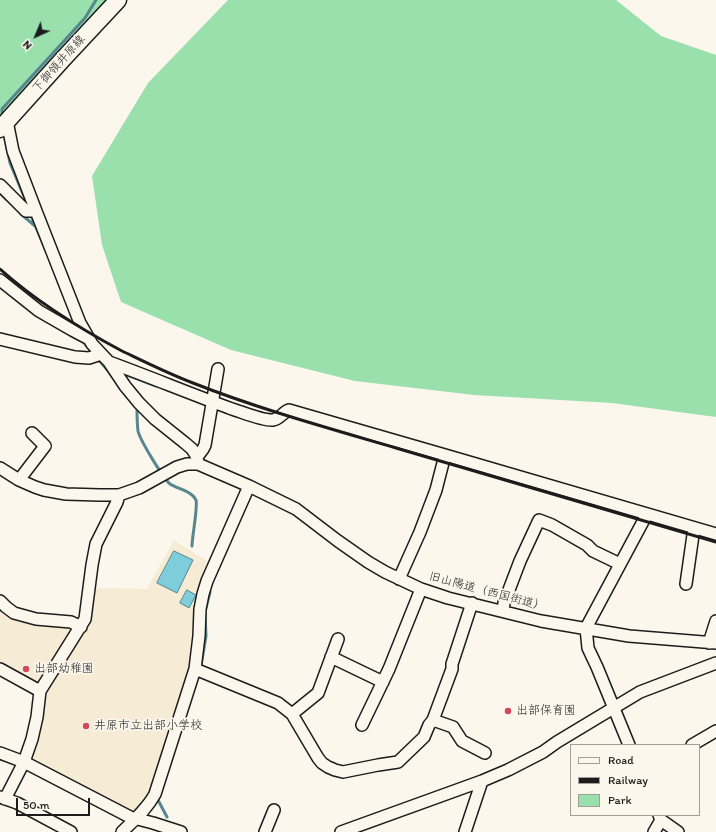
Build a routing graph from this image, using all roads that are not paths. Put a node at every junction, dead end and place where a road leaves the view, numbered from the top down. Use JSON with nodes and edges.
{"nodes":[{"id":1,"x":118,"y":0,"type":"edge"},
{"id":2,"x":4,"y":125,"type":"edge"},
{"id":3,"x":0,"y":185,"type":"edge"},
{"id":4,"x":32,"y":211,"type":"junction"},
{"id":5,"x":0,"y":280,"type":"edge"},
{"id":6,"x":0,"y":339,"type":"edge"},
{"id":7,"x":89,"y":339,"type":"junction"},
{"id":8,"x":100,"y":357,"type":"junction"},
{"id":9,"x":218,"y":369,"type":"dead end"},
{"id":10,"x":213,"y":402,"type":"junction"},
{"id":11,"x":32,"y":433,"type":"dead end"},
{"id":12,"x":445,"y":455,"type":"junction"},
{"id":13,"x":197,"y":460,"type":"junction"},
{"id":14,"x":0,"y":468,"type":"edge"},
{"id":15,"x":19,"y":480,"type":"junction"},
{"id":16,"x":249,"y":486,"type":"junction"},
{"id":17,"x":119,"y":495,"type":"junction"},
{"id":18,"x":647,"y":514,"type":"junction"},
{"id":19,"x":694,"y":528,"type":"junction"},
{"id":20,"x":716,"y":534,"type":"edge"},
{"id":21,"x":620,"y":564,"type":"junction"},
{"id":22,"x":399,"y":579,"type":"junction"},
{"id":23,"x":686,"y":584,"type":"dead end"},
{"id":24,"x":421,"y":589,"type":"junction"},
{"id":25,"x":0,"y":601,"type":"edge"},
{"id":26,"x":472,"y":603,"type":"junction"},
{"id":27,"x":503,"y":611,"type":"junction"},
{"id":28,"x":716,"y":621,"type":"edge"},
{"id":29,"x":81,"y":627,"type":"junction"},
{"id":30,"x":586,"y":628,"type":"junction"},
{"id":31,"x":338,"y":640,"type":"dead end"},
{"id":32,"x":712,"y":643,"type":"edge"},
{"id":33,"x":331,"y":657,"type":"junction"},
{"id":34,"x":716,"y":663,"type":"edge"},
{"id":35,"x":0,"y":668,"type":"edge"},
{"id":36,"x":195,"y":668,"type":"junction"},
{"id":37,"x":383,"y":682,"type":"junction"},
{"id":38,"x":40,"y":691,"type":"junction"},
{"id":39,"x":614,"y":708,"type":"junction"},
{"id":40,"x":292,"y":714,"type":"junction"},
{"id":41,"x":433,"y":720,"type":"junction"},
{"id":42,"x":362,"y":725,"type":"dead end"},
{"id":43,"x":716,"y":730,"type":"edge"},
{"id":44,"x":629,"y":744,"type":"edge"},
{"id":45,"x":694,"y":744,"type":"edge"},
{"id":46,"x":0,"y":753,"type":"edge"},
{"id":47,"x":485,"y":753,"type":"dead end"},
{"id":48,"x":24,"y":762,"type":"junction"},
{"id":49,"x":482,"y":781,"type":"junction"},
{"id":50,"x":2,"y":798,"type":"edge"},
{"id":51,"x":274,"y":810,"type":"dead end"},
{"id":52,"x":660,"y":818,"type":"edge"},
{"id":53,"x":136,"y":819,"type":"junction"},
{"id":54,"x":362,"y":828,"type":"edge"},
{"id":55,"x":71,"y":832,"type":"edge"},
{"id":56,"x":122,"y":832,"type":"edge"},
{"id":57,"x":181,"y":832,"type":"edge"},
{"id":58,"x":265,"y":832,"type":"edge"},
{"id":59,"x":340,"y":832,"type":"edge"},
{"id":60,"x":465,"y":832,"type":"edge"},
{"id":61,"x":654,"y":832,"type":"edge"},
{"id":62,"x":678,"y":832,"type":"edge"}],
"edges":[{"from":1,"to":2,"type":"main road","name":"下御領井原線"},
{"from":2,"to":4,"type":"street"},
{"from":3,"to":4,"type":"street"},
{"from":4,"to":7,"type":"street"},
{"from":5,"to":7,"type":"street"},
{"from":6,"to":8,"type":"street"},
{"from":7,"to":8,"type":"street"},
{"from":8,"to":10,"type":"street"},
{"from":8,"to":13,"type":"street"},
{"from":9,"to":10,"type":"street"},
{"from":10,"to":12,"type":"street"},
{"from":10,"to":13,"type":"street"},
{"from":11,"to":15,"type":"street"},
{"from":12,"to":18,"type":"street"},
{"from":12,"to":22,"type":"street"},
{"from":13,"to":16,"type":"street","name":"旧山陽道（西国街道）"},
{"from":13,"to":17,"type":"street"},
{"from":14,"to":15,"type":"street"},
{"from":15,"to":17,"type":"street"},
{"from":16,"to":22,"type":"street","name":"旧山陽道（西国街道）"},
{"from":16,"to":36,"type":"street"},
{"from":17,"to":29,"type":"street"},
{"from":18,"to":19,"type":"street"},
{"from":18,"to":21,"type":"street"},
{"from":19,"to":20,"type":"street"},
{"from":19,"to":23,"type":"street"},
{"from":21,"to":27,"type":"street"},
{"from":21,"to":30,"type":"street"},
{"from":22,"to":24,"type":"street","name":"旧山陽道（西国街道）"},
{"from":24,"to":26,"type":"street","name":"旧山陽道（西国街道）"},
{"from":24,"to":37,"type":"street"},
{"from":25,"to":29,"type":"street"},
{"from":26,"to":27,"type":"street","name":"旧山陽道（西国街道）"},
{"from":26,"to":41,"type":"street"},
{"from":27,"to":30,"type":"street","name":"旧山陽道（西国街道）"},
{"from":28,"to":32,"type":"street"},
{"from":29,"to":38,"type":"street"},
{"from":30,"to":32,"type":"street","name":"旧山陽道（西国街道）"},
{"from":30,"to":39,"type":"street"},
{"from":31,"to":33,"type":"street"},
{"from":33,"to":37,"type":"street"},
{"from":33,"to":40,"type":"street"},
{"from":34,"to":39,"type":"street"},
{"from":35,"to":38,"type":"street"},
{"from":36,"to":40,"type":"street"},
{"from":36,"to":53,"type":"street"},
{"from":37,"to":42,"type":"street"},
{"from":38,"to":48,"type":"street"},
{"from":39,"to":44,"type":"street"},
{"from":39,"to":49,"type":"street"},
{"from":40,"to":41,"type":"street"},
{"from":41,"to":47,"type":"street"},
{"from":43,"to":45,"type":"street"},
{"from":46,"to":48,"type":"street"},
{"from":48,"to":50,"type":"street"},
{"from":48,"to":53,"type":"street"},
{"from":49,"to":54,"type":"street"},
{"from":49,"to":60,"type":"street"},
{"from":50,"to":55,"type":"street"},
{"from":51,"to":58,"type":"street"},
{"from":52,"to":61,"type":"street"},
{"from":52,"to":62,"type":"street"},
{"from":53,"to":56,"type":"street"},
{"from":53,"to":57,"type":"street"},
{"from":54,"to":59,"type":"street"}]}
